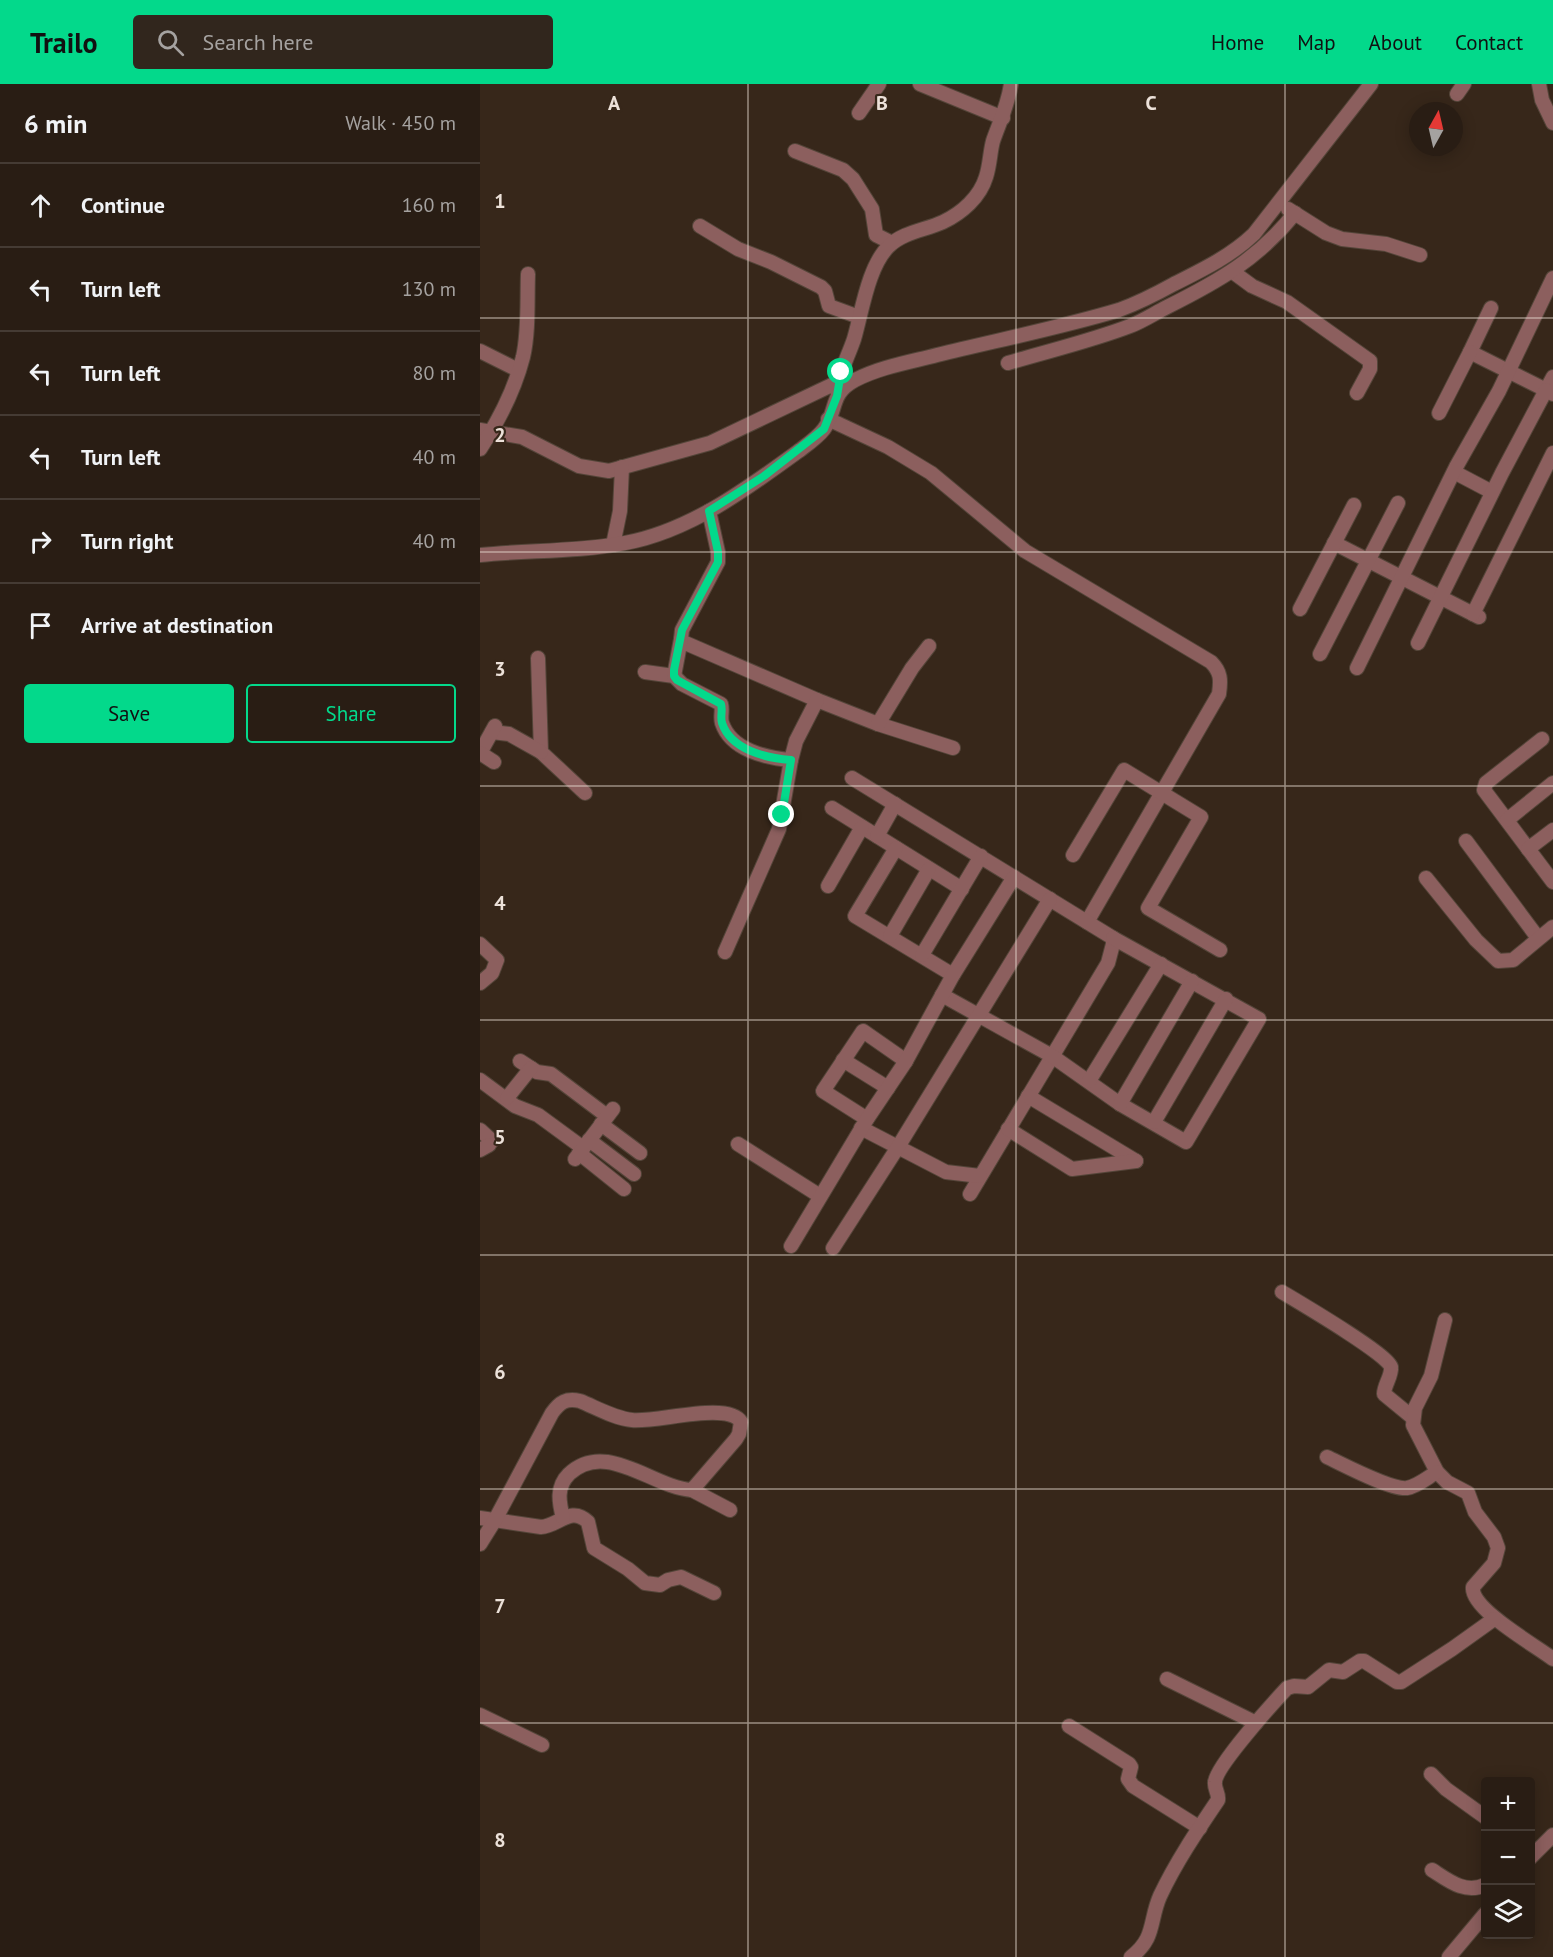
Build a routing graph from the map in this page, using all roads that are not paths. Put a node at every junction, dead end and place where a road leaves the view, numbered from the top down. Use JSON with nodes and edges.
{"nodes":[{"id":1,"x":879,"y":84,"type":"edge"},
{"id":2,"x":920,"y":84,"type":"edge"},
{"id":3,"x":1011,"y":84,"type":"edge"},
{"id":4,"x":1371,"y":84,"type":"edge"},
{"id":5,"x":1539,"y":84,"type":"edge"},
{"id":6,"x":860,"y":113,"type":"dead end"},
{"id":7,"x":1003,"y":118,"type":"junction"},
{"id":8,"x":1553,"y":123,"type":"edge"},
{"id":9,"x":795,"y":151,"type":"dead end"},
{"id":10,"x":1288,"y":209,"type":"junction"},
{"id":11,"x":700,"y":226,"type":"dead end"},
{"id":12,"x":1274,"y":226,"type":"junction"},
{"id":13,"x":892,"y":243,"type":"junction"},
{"id":14,"x":1420,"y":255,"type":"dead end"},
{"id":15,"x":1233,"y":272,"type":"junction"},
{"id":16,"x":528,"y":273,"type":"dead end"},
{"id":17,"x":1553,"y":278,"type":"edge"},
{"id":18,"x":1196,"y":283,"type":"junction"},
{"id":19,"x":1491,"y":308,"type":"dead end"},
{"id":20,"x":859,"y":317,"type":"junction"},
{"id":21,"x":1078,"y":332,"type":"junction"},
{"id":22,"x":480,"y":351,"type":"edge"},
{"id":23,"x":1470,"y":352,"type":"junction"},
{"id":24,"x":1008,"y":363,"type":"dead end"},
{"id":25,"x":518,"y":370,"type":"junction"},
{"id":26,"x":1508,"y":372,"type":"junction"},
{"id":27,"x":1553,"y":377,"type":"edge"},
{"id":28,"x":838,"y":389,"type":"junction"},
{"id":29,"x":1549,"y":392,"type":"edge"},
{"id":30,"x":1357,"y":393,"type":"dead end"},
{"id":31,"x":1439,"y":414,"type":"dead end"},
{"id":32,"x":828,"y":419,"type":"junction"},
{"id":33,"x":486,"y":431,"type":"edge"},
{"id":34,"x":480,"y":449,"type":"edge"},
{"id":35,"x":1553,"y":453,"type":"edge"},
{"id":36,"x":622,"y":468,"type":"junction"},
{"id":37,"x":1454,"y":472,"type":"junction"},
{"id":38,"x":1492,"y":492,"type":"junction"},
{"id":39,"x":1398,"y":503,"type":"dead end"},
{"id":40,"x":1354,"y":505,"type":"dead end"},
{"id":41,"x":709,"y":511,"type":"junction"},
{"id":42,"x":1334,"y":543,"type":"junction"},
{"id":43,"x":613,"y":545,"type":"junction"},
{"id":44,"x":480,"y":555,"type":"edge"},
{"id":45,"x":1368,"y":561,"type":"junction"},
{"id":46,"x":1402,"y":578,"type":"junction"},
{"id":47,"x":1441,"y":598,"type":"junction"},
{"id":48,"x":1300,"y":609,"type":"dead end"},
{"id":49,"x":681,"y":639,"type":"junction"},
{"id":50,"x":1418,"y":643,"type":"dead end"},
{"id":51,"x":928,"y":646,"type":"dead end"},
{"id":52,"x":1320,"y":654,"type":"dead end"},
{"id":53,"x":538,"y":658,"type":"dead end"},
{"id":54,"x":1357,"y":668,"type":"dead end"},
{"id":55,"x":645,"y":672,"type":"dead end"},
{"id":56,"x":674,"y":676,"type":"junction"},
{"id":57,"x":817,"y":700,"type":"junction"},
{"id":58,"x":878,"y":724,"type":"junction"},
{"id":59,"x":1542,"y":739,"type":"dead end"},
{"id":60,"x":953,"y":748,"type":"dead end"},
{"id":61,"x":541,"y":752,"type":"junction"},
{"id":62,"x":480,"y":753,"type":"edge"},
{"id":63,"x":791,"y":760,"type":"junction"},
{"id":64,"x":494,"y":762,"type":"dead end"},
{"id":65,"x":852,"y":778,"type":"dead end"},
{"id":66,"x":1553,"y":783,"type":"edge"},
{"id":67,"x":585,"y":793,"type":"dead end"},
{"id":68,"x":1162,"y":794,"type":"junction"},
{"id":69,"x":895,"y":804,"type":"junction"},
{"id":70,"x":832,"y":808,"type":"dead end"},
{"id":71,"x":1507,"y":820,"type":"junction"},
{"id":72,"x":862,"y":827,"type":"junction"},
{"id":73,"x":1553,"y":830,"type":"edge"},
{"id":74,"x":877,"y":836,"type":"junction"},
{"id":75,"x":1466,"y":841,"type":"dead end"},
{"id":76,"x":896,"y":848,"type":"junction"},
{"id":77,"x":1528,"y":849,"type":"junction"},
{"id":78,"x":1073,"y":855,"type":"dead end"},
{"id":79,"x":981,"y":856,"type":"junction"},
{"id":80,"x":929,"y":869,"type":"junction"},
{"id":81,"x":1014,"y":876,"type":"junction"},
{"id":82,"x":1426,"y":878,"type":"dead end"},
{"id":83,"x":1552,"y":879,"type":"edge"},
{"id":84,"x":828,"y":886,"type":"dead end"},
{"id":85,"x":962,"y":889,"type":"junction"},
{"id":86,"x":1050,"y":899,"type":"junction"},
{"id":87,"x":1087,"y":922,"type":"junction"},
{"id":88,"x":1553,"y":927,"type":"edge"},
{"id":89,"x":890,"y":936,"type":"junction"},
{"id":90,"x":1113,"y":938,"type":"junction"},
{"id":91,"x":1538,"y":938,"type":"junction"},
{"id":92,"x":480,"y":944,"type":"edge"},
{"id":93,"x":1220,"y":950,"type":"dead end"},
{"id":94,"x":725,"y":952,"type":"dead end"},
{"id":95,"x":922,"y":955,"type":"junction"},
{"id":96,"x":1161,"y":964,"type":"junction"},
{"id":97,"x":953,"y":975,"type":"junction"},
{"id":98,"x":1192,"y":981,"type":"junction"},
{"id":99,"x":480,"y":983,"type":"edge"},
{"id":100,"x":942,"y":995,"type":"junction"},
{"id":101,"x":1226,"y":999,"type":"junction"},
{"id":102,"x":978,"y":1014,"type":"junction"},
{"id":103,"x":1052,"y":1056,"type":"junction"},
{"id":104,"x":843,"y":1060,"type":"junction"},
{"id":105,"x":906,"y":1060,"type":"junction"},
{"id":106,"x":480,"y":1080,"type":"edge"},
{"id":107,"x":1089,"y":1081,"type":"junction"},
{"id":108,"x":888,"y":1088,"type":"junction"},
{"id":109,"x":1028,"y":1096,"type":"junction"},
{"id":110,"x":507,"y":1098,"type":"junction"},
{"id":111,"x":1120,"y":1104,"type":"junction"},
{"id":112,"x":607,"y":1116,"type":"junction"},
{"id":113,"x":1154,"y":1122,"type":"junction"},
{"id":114,"x":864,"y":1123,"type":"junction"},
{"id":115,"x":1008,"y":1129,"type":"junction"},
{"id":116,"x":480,"y":1130,"type":"edge"},
{"id":117,"x":738,"y":1144,"type":"dead end"},
{"id":118,"x":487,"y":1145,"type":"edge"},
{"id":119,"x":898,"y":1147,"type":"junction"},
{"id":120,"x":582,"y":1150,"type":"junction"},
{"id":121,"x":640,"y":1153,"type":"dead end"},
{"id":122,"x":634,"y":1174,"type":"dead end"},
{"id":123,"x":980,"y":1176,"type":"junction"},
{"id":124,"x":624,"y":1189,"type":"dead end"},
{"id":125,"x":970,"y":1194,"type":"dead end"},
{"id":126,"x":820,"y":1196,"type":"junction"},
{"id":127,"x":791,"y":1246,"type":"dead end"},
{"id":128,"x":833,"y":1248,"type":"dead end"},
{"id":129,"x":1282,"y":1292,"type":"dead end"},
{"id":130,"x":1445,"y":1320,"type":"dead end"},
{"id":131,"x":1412,"y":1417,"type":"junction"},
{"id":132,"x":1327,"y":1457,"type":"dead end"},
{"id":133,"x":1437,"y":1472,"type":"junction"},
{"id":134,"x":692,"y":1490,"type":"junction"},
{"id":135,"x":730,"y":1510,"type":"dead end"},
{"id":136,"x":480,"y":1518,"type":"edge"},
{"id":137,"x":563,"y":1518,"type":"junction"},
{"id":138,"x":495,"y":1520,"type":"junction"},
{"id":139,"x":480,"y":1544,"type":"edge"},
{"id":140,"x":714,"y":1593,"type":"dead end"},
{"id":141,"x":1494,"y":1619,"type":"junction"},
{"id":142,"x":1553,"y":1659,"type":"edge"},
{"id":143,"x":1167,"y":1679,"type":"dead end"},
{"id":144,"x":480,"y":1715,"type":"edge"},
{"id":145,"x":1256,"y":1723,"type":"junction"},
{"id":146,"x":1069,"y":1726,"type":"dead end"},
{"id":147,"x":542,"y":1745,"type":"dead end"},
{"id":148,"x":1431,"y":1774,"type":"dead end"},
{"id":149,"x":1481,"y":1814,"type":"edge"},
{"id":150,"x":1200,"y":1827,"type":"junction"},
{"id":151,"x":1553,"y":1835,"type":"edge"},
{"id":152,"x":1535,"y":1850,"type":"edge"},
{"id":153,"x":1432,"y":1870,"type":"dead end"},
{"id":154,"x":1481,"y":1887,"type":"edge"},
{"id":155,"x":1481,"y":1919,"type":"edge"},
{"id":156,"x":1131,"y":1957,"type":"edge"},
{"id":157,"x":1449,"y":1957,"type":"edge"}],
"edges":[{"from":1,"to":6,"type":"street"},
{"from":2,"to":7,"type":"street"},
{"from":3,"to":7,"type":"street"},
{"from":4,"to":10,"type":"street"},
{"from":5,"to":8,"type":"street"},
{"from":7,"to":13,"type":"street"},
{"from":9,"to":13,"type":"street"},
{"from":10,"to":12,"type":"street"},
{"from":10,"to":14,"type":"street"},
{"from":11,"to":20,"type":"street"},
{"from":12,"to":15,"type":"street"},
{"from":12,"to":18,"type":"street"},
{"from":13,"to":20,"type":"street"},
{"from":15,"to":18,"type":"street"},
{"from":15,"to":30,"type":"street"},
{"from":16,"to":25,"type":"street"},
{"from":17,"to":26,"type":"street"},
{"from":18,"to":21,"type":"street"},
{"from":18,"to":21,"type":"street"},
{"from":19,"to":23,"type":"street"},
{"from":20,"to":28,"type":"street"},
{"from":21,"to":24,"type":"street"},
{"from":21,"to":28,"type":"street"},
{"from":22,"to":25,"type":"street"},
{"from":23,"to":26,"type":"street"},
{"from":23,"to":31,"type":"street"},
{"from":25,"to":33,"type":"street"},
{"from":26,"to":29,"type":"street"},
{"from":26,"to":37,"type":"street"},
{"from":27,"to":29,"type":"street"},
{"from":28,"to":32,"type":"street"},
{"from":28,"to":36,"type":"street"},
{"from":29,"to":38,"type":"street"},
{"from":32,"to":41,"type":"street"},
{"from":32,"to":68,"type":"street"},
{"from":33,"to":34,"type":"street"},
{"from":33,"to":36,"type":"street"},
{"from":35,"to":47,"type":"street"},
{"from":36,"to":43,"type":"street"},
{"from":37,"to":38,"type":"street"},
{"from":37,"to":46,"type":"street"},
{"from":38,"to":47,"type":"street"},
{"from":39,"to":45,"type":"street"},
{"from":40,"to":42,"type":"street"},
{"from":41,"to":43,"type":"street"},
{"from":41,"to":49,"type":"street"},
{"from":42,"to":45,"type":"street"},
{"from":42,"to":48,"type":"street"},
{"from":43,"to":44,"type":"street"},
{"from":45,"to":46,"type":"street"},
{"from":45,"to":52,"type":"street"},
{"from":46,"to":47,"type":"street"},
{"from":46,"to":54,"type":"street"},
{"from":47,"to":50,"type":"street"},
{"from":49,"to":56,"type":"street"},
{"from":49,"to":57,"type":"street"},
{"from":51,"to":58,"type":"street"},
{"from":53,"to":61,"type":"street"},
{"from":55,"to":56,"type":"street"},
{"from":56,"to":63,"type":"street"},
{"from":57,"to":58,"type":"street"},
{"from":57,"to":63,"type":"street"},
{"from":58,"to":60,"type":"street"},
{"from":59,"to":71,"type":"street"},
{"from":61,"to":62,"type":"street"},
{"from":61,"to":67,"type":"street"},
{"from":62,"to":64,"type":"street"},
{"from":63,"to":94,"type":"street"},
{"from":65,"to":69,"type":"street"},
{"from":66,"to":71,"type":"street"},
{"from":68,"to":78,"type":"street"},
{"from":68,"to":87,"type":"street"},
{"from":68,"to":93,"type":"street"},
{"from":69,"to":74,"type":"street"},
{"from":69,"to":79,"type":"street"},
{"from":70,"to":72,"type":"street"},
{"from":71,"to":77,"type":"street"},
{"from":72,"to":74,"type":"street"},
{"from":72,"to":84,"type":"street"},
{"from":73,"to":77,"type":"street"},
{"from":74,"to":76,"type":"street"},
{"from":75,"to":91,"type":"street"},
{"from":76,"to":80,"type":"street"},
{"from":76,"to":89,"type":"street"},
{"from":77,"to":83,"type":"street"},
{"from":79,"to":81,"type":"street"},
{"from":79,"to":85,"type":"street"},
{"from":80,"to":85,"type":"street"},
{"from":80,"to":89,"type":"street"},
{"from":81,"to":86,"type":"street"},
{"from":81,"to":97,"type":"street"},
{"from":82,"to":91,"type":"street"},
{"from":85,"to":95,"type":"street"},
{"from":86,"to":87,"type":"street"},
{"from":86,"to":102,"type":"street"},
{"from":87,"to":90,"type":"street"},
{"from":88,"to":91,"type":"street"},
{"from":89,"to":95,"type":"street"},
{"from":90,"to":96,"type":"street"},
{"from":90,"to":103,"type":"street"},
{"from":92,"to":99,"type":"street"},
{"from":95,"to":97,"type":"street"},
{"from":96,"to":98,"type":"street"},
{"from":96,"to":107,"type":"street"},
{"from":97,"to":100,"type":"street"},
{"from":98,"to":101,"type":"street"},
{"from":98,"to":111,"type":"street"},
{"from":100,"to":102,"type":"street"},
{"from":100,"to":105,"type":"street"},
{"from":101,"to":113,"type":"street"},
{"from":101,"to":113,"type":"street"},
{"from":102,"to":103,"type":"street"},
{"from":102,"to":119,"type":"street"},
{"from":103,"to":107,"type":"street"},
{"from":103,"to":109,"type":"street"},
{"from":104,"to":105,"type":"street"},
{"from":104,"to":108,"type":"street"},
{"from":104,"to":114,"type":"street"},
{"from":105,"to":108,"type":"street"},
{"from":106,"to":110,"type":"street"},
{"from":107,"to":111,"type":"street"},
{"from":108,"to":114,"type":"street"},
{"from":109,"to":115,"type":"street"},
{"from":109,"to":115,"type":"street"},
{"from":110,"to":112,"type":"street"},
{"from":110,"to":120,"type":"street"},
{"from":111,"to":113,"type":"street"},
{"from":112,"to":120,"type":"street"},
{"from":112,"to":121,"type":"street"},
{"from":114,"to":119,"type":"street"},
{"from":114,"to":126,"type":"street"},
{"from":115,"to":123,"type":"street"},
{"from":116,"to":118,"type":"street"},
{"from":117,"to":126,"type":"street"},
{"from":119,"to":123,"type":"street"},
{"from":119,"to":128,"type":"street"},
{"from":120,"to":122,"type":"street"},
{"from":120,"to":124,"type":"street"},
{"from":123,"to":125,"type":"street"},
{"from":126,"to":127,"type":"street"},
{"from":129,"to":131,"type":"street"},
{"from":130,"to":131,"type":"street"},
{"from":131,"to":133,"type":"street"},
{"from":132,"to":133,"type":"street"},
{"from":133,"to":141,"type":"street"},
{"from":134,"to":135,"type":"street"},
{"from":134,"to":137,"type":"street"},
{"from":134,"to":138,"type":"street"},
{"from":136,"to":138,"type":"street"},
{"from":137,"to":138,"type":"street"},
{"from":137,"to":140,"type":"street"},
{"from":138,"to":139,"type":"street"},
{"from":141,"to":142,"type":"street"},
{"from":141,"to":145,"type":"street"},
{"from":143,"to":145,"type":"street"},
{"from":144,"to":147,"type":"street"},
{"from":145,"to":150,"type":"street"},
{"from":146,"to":150,"type":"street"},
{"from":148,"to":149,"type":"street"},
{"from":150,"to":156,"type":"street"},
{"from":151,"to":152,"type":"street"},
{"from":153,"to":154,"type":"street"},
{"from":155,"to":157,"type":"street"}]}
